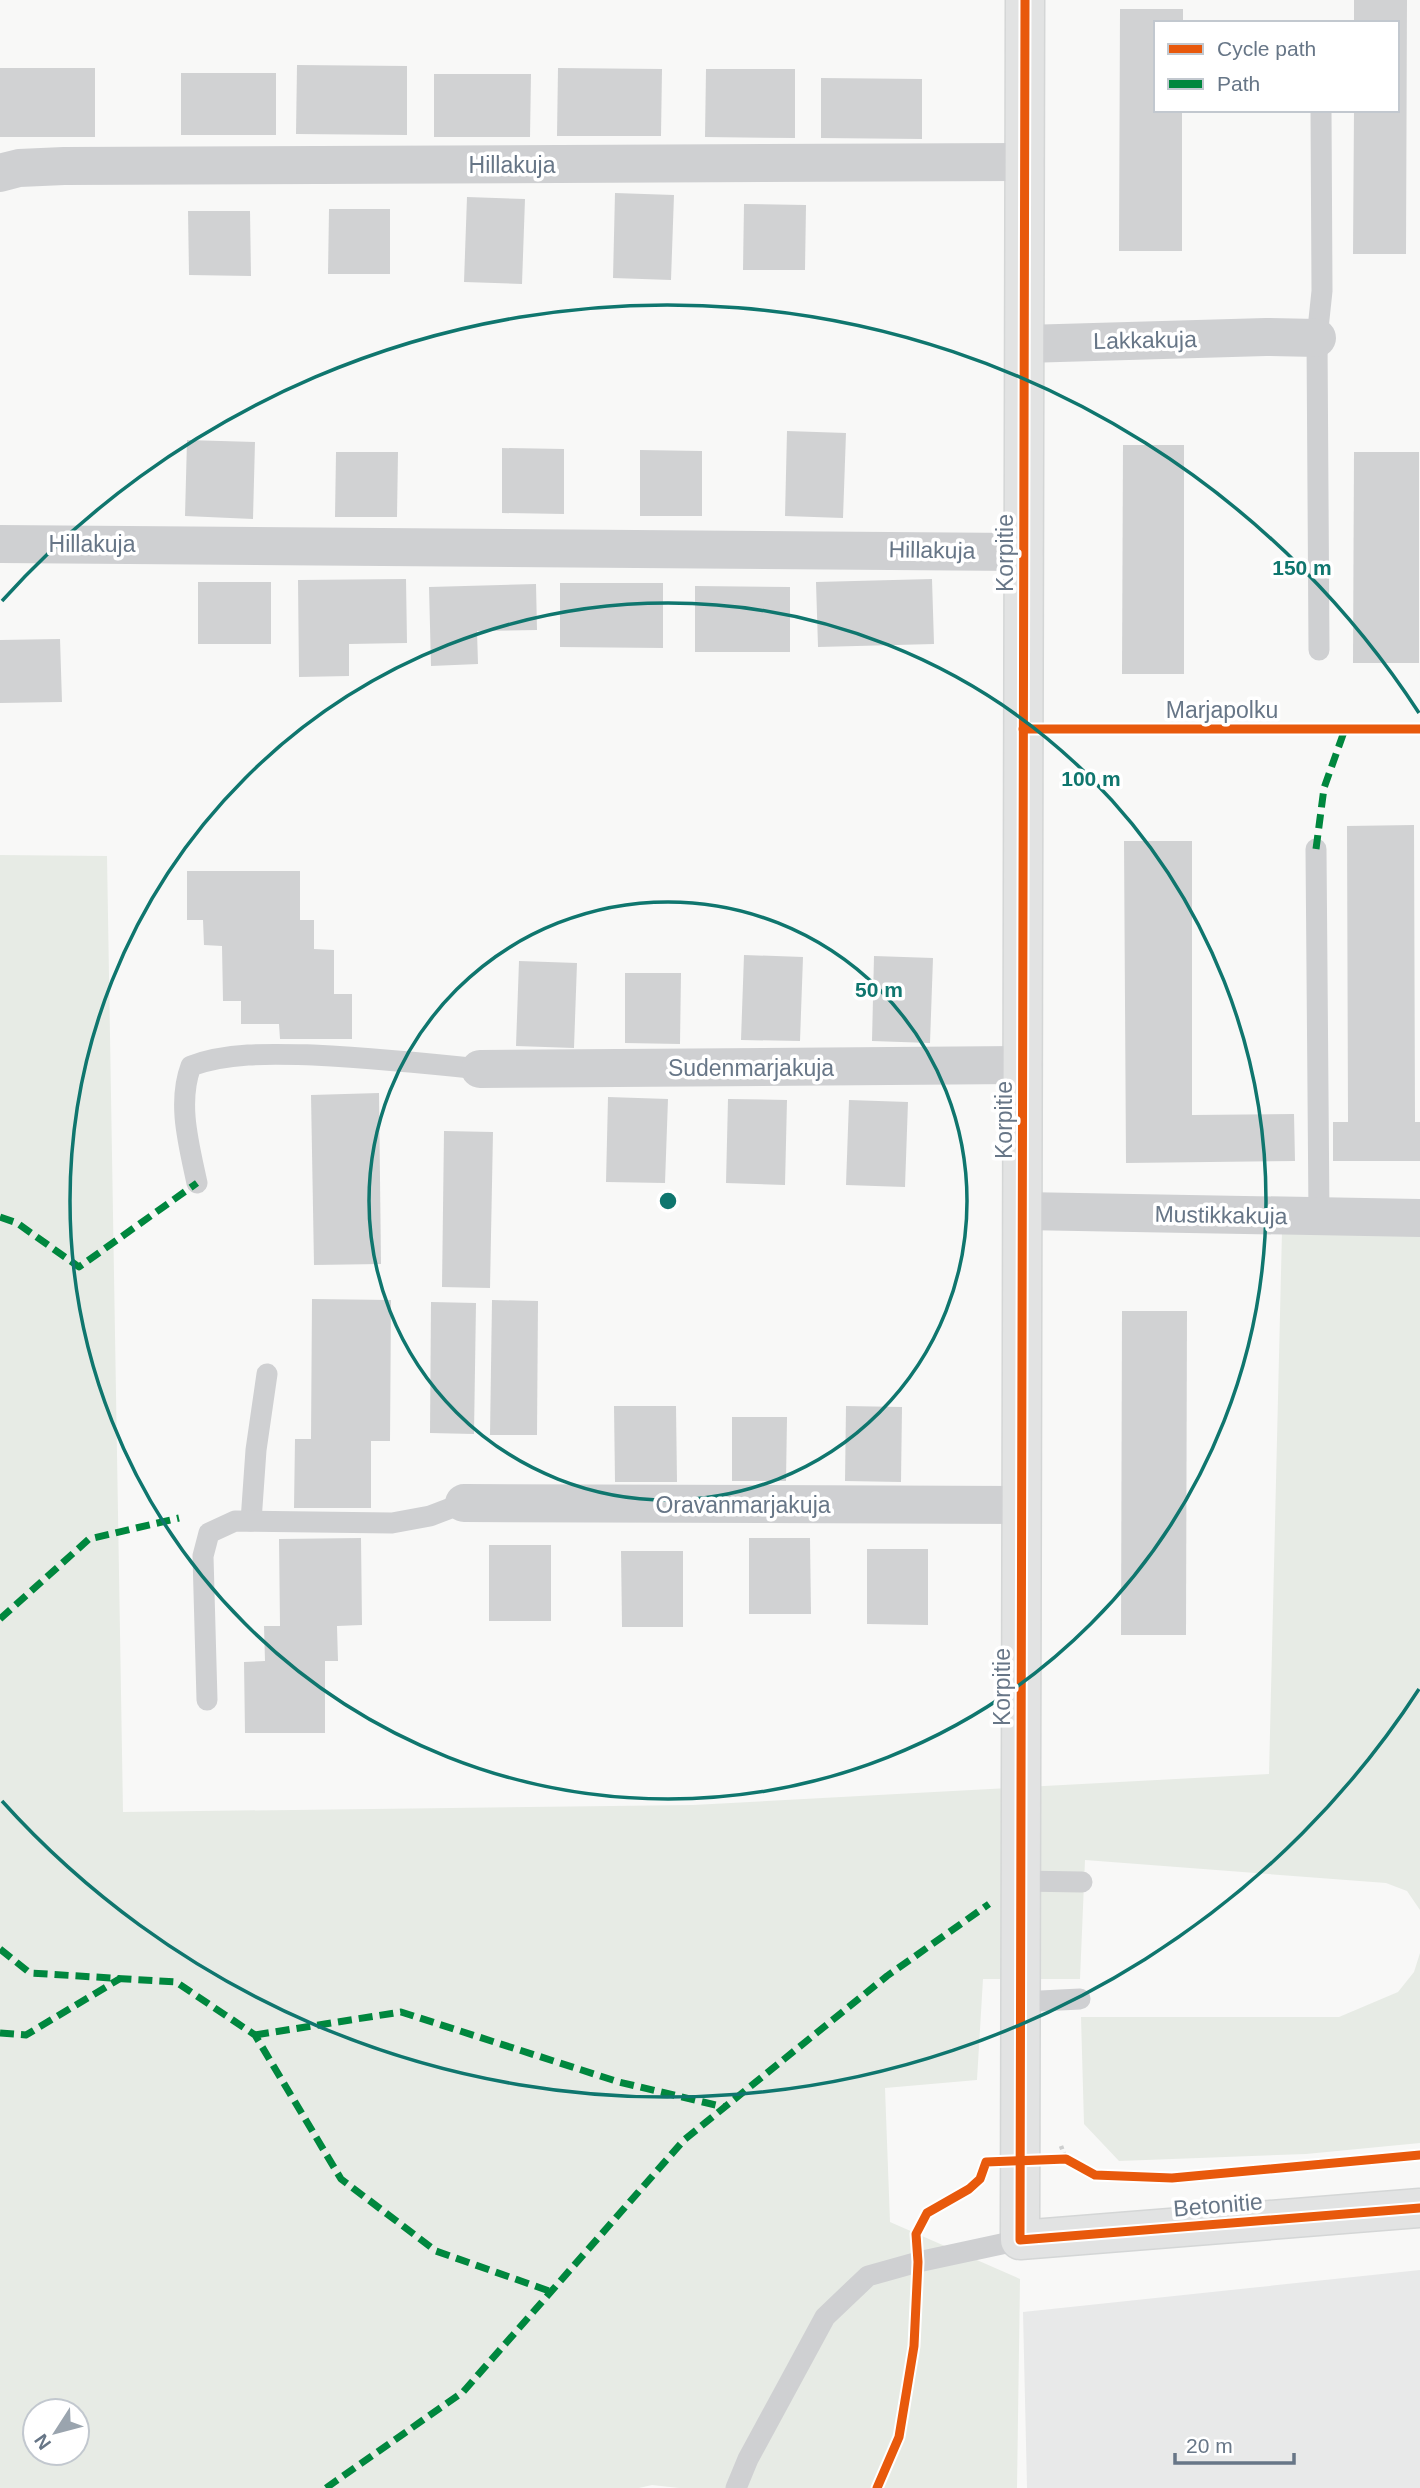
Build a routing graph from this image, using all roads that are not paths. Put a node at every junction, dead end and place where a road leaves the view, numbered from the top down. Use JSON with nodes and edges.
{"nodes":[{"id":1,"x":1025,"y":0,"type":"edge"},
{"id":2,"x":1321,"y":112,"type":"edge"},
{"id":3,"x":1025,"y":162,"type":"junction"},
{"id":4,"x":0,"y":173,"type":"edge"},
{"id":5,"x":1317,"y":338,"type":"junction"},
{"id":6,"x":1025,"y":344,"type":"junction"},
{"id":7,"x":0,"y":544,"type":"edge"},
{"id":8,"x":1024,"y":552,"type":"junction"},
{"id":9,"x":1319,"y":650,"type":"dead end"},
{"id":10,"x":1316,"y":849,"type":"dead end"},
{"id":11,"x":1023,"y":1065,"type":"junction"},
{"id":12,"x":480,"y":1069,"type":"joint"},
{"id":13,"x":197,"y":1183,"type":"dead end"},
{"id":14,"x":1023,"y":1211,"type":"junction"},
{"id":15,"x":1319,"y":1216,"type":"junction"},
{"id":16,"x":1420,"y":1218,"type":"edge"},
{"id":17,"x":267,"y":1374,"type":"dead end"},
{"id":18,"x":464,"y":1503,"type":"joint"},
{"id":19,"x":1022,"y":1505,"type":"junction"},
{"id":20,"x":250,"y":1521,"type":"junction"},
{"id":21,"x":207,"y":1700,"type":"dead end"},
{"id":22,"x":1021,"y":1881,"type":"junction"},
{"id":23,"x":1082,"y":1882,"type":"dead end"},
{"id":24,"x":1080,"y":1999,"type":"dead end"},
{"id":25,"x":1020,"y":2002,"type":"junction"},
{"id":26,"x":1420,"y":2208,"type":"edge"},
{"id":27,"x":1020,"y":2240,"type":"junction"},
{"id":28,"x":736,"y":2488,"type":"edge"}],
"edges":[{"from":1,"to":3,"type":"street","name":"Korpitie"},
{"from":2,"to":5,"type":"lane"},
{"from":3,"to":4,"type":"street","name":"Hillakuja"},
{"from":3,"to":6,"type":"street","name":"Korpitie"},
{"from":5,"to":6,"type":"street","name":"Lakkakuja"},
{"from":5,"to":9,"type":"lane"},
{"from":6,"to":8,"type":"street","name":"Korpitie"},
{"from":7,"to":8,"type":"street","name":"Hillakuja"},
{"from":8,"to":11,"type":"street","name":"Korpitie"},
{"from":10,"to":15,"type":"lane"},
{"from":11,"to":12,"type":"street","name":"Sudenmarjakuja"},
{"from":11,"to":14,"type":"street","name":"Korpitie"},
{"from":12,"to":13,"type":"lane"},
{"from":14,"to":15,"type":"street","name":"Mustikkakuja"},
{"from":14,"to":19,"type":"street","name":"Korpitie"},
{"from":15,"to":16,"type":"street","name":"Mustikkakuja"},
{"from":17,"to":20,"type":"lane"},
{"from":18,"to":19,"type":"street","name":"Oravanmarjakuja"},
{"from":18,"to":20,"type":"lane"},
{"from":19,"to":22,"type":"street","name":"Korpitie"},
{"from":20,"to":21,"type":"lane"},
{"from":22,"to":23,"type":"lane"},
{"from":22,"to":25,"type":"street","name":"Korpitie"},
{"from":24,"to":25,"type":"lane"},
{"from":25,"to":27,"type":"street","name":"Korpitie"},
{"from":26,"to":27,"type":"street","name":"Betonitie"},
{"from":27,"to":28,"type":"lane"}]}
